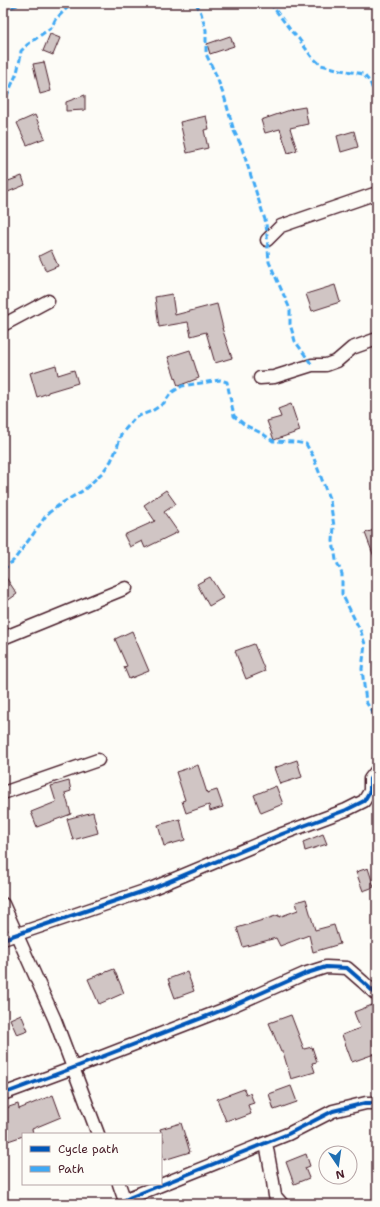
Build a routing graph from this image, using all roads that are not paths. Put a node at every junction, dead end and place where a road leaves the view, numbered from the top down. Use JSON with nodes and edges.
{"nodes":[{"id":1,"x":377,"y":193,"type":"edge"},
{"id":2,"x":267,"y":240,"type":"dead end"},
{"id":3,"x":48,"y":301,"type":"dead end"},
{"id":4,"x":3,"y":325,"type":"edge"},
{"id":5,"x":377,"y":339,"type":"edge"},
{"id":6,"x":260,"y":378,"type":"dead end"},
{"id":7,"x":126,"y":588,"type":"dead end"},
{"id":8,"x":3,"y":638,"type":"edge"},
{"id":9,"x":98,"y":760,"type":"dead end"},
{"id":10,"x":377,"y":770,"type":"edge"},
{"id":11,"x":3,"y":793,"type":"edge"},
{"id":12,"x":3,"y":904,"type":"edge"},
{"id":13,"x":16,"y":934,"type":"junction"},
{"id":14,"x":3,"y":939,"type":"edge"},
{"id":15,"x":377,"y":996,"type":"edge"},
{"id":16,"x":73,"y":1068,"type":"junction"},
{"id":17,"x":3,"y":1094,"type":"edge"},
{"id":18,"x":377,"y":1103,"type":"edge"},
{"id":19,"x":98,"y":1133,"type":"edge"},
{"id":20,"x":266,"y":1143,"type":"junction"},
{"id":21,"x":120,"y":1185,"type":"edge"},
{"id":22,"x":129,"y":1201,"type":"edge"},
{"id":23,"x":282,"y":1204,"type":"edge"}],
"edges":[{"from":1,"to":2,"type":"street"},
{"from":3,"to":4,"type":"street"},
{"from":5,"to":6,"type":"street"},
{"from":7,"to":8,"type":"street"},
{"from":9,"to":11,"type":"street"},
{"from":10,"to":13,"type":"street"},
{"from":12,"to":13,"type":"street"},
{"from":13,"to":14,"type":"street"},
{"from":13,"to":16,"type":"street"},
{"from":15,"to":16,"type":"street"},
{"from":16,"to":17,"type":"street"},
{"from":16,"to":19,"type":"street"},
{"from":18,"to":20,"type":"street"},
{"from":20,"to":22,"type":"street"},
{"from":20,"to":23,"type":"street"},
{"from":21,"to":22,"type":"street"}]}
